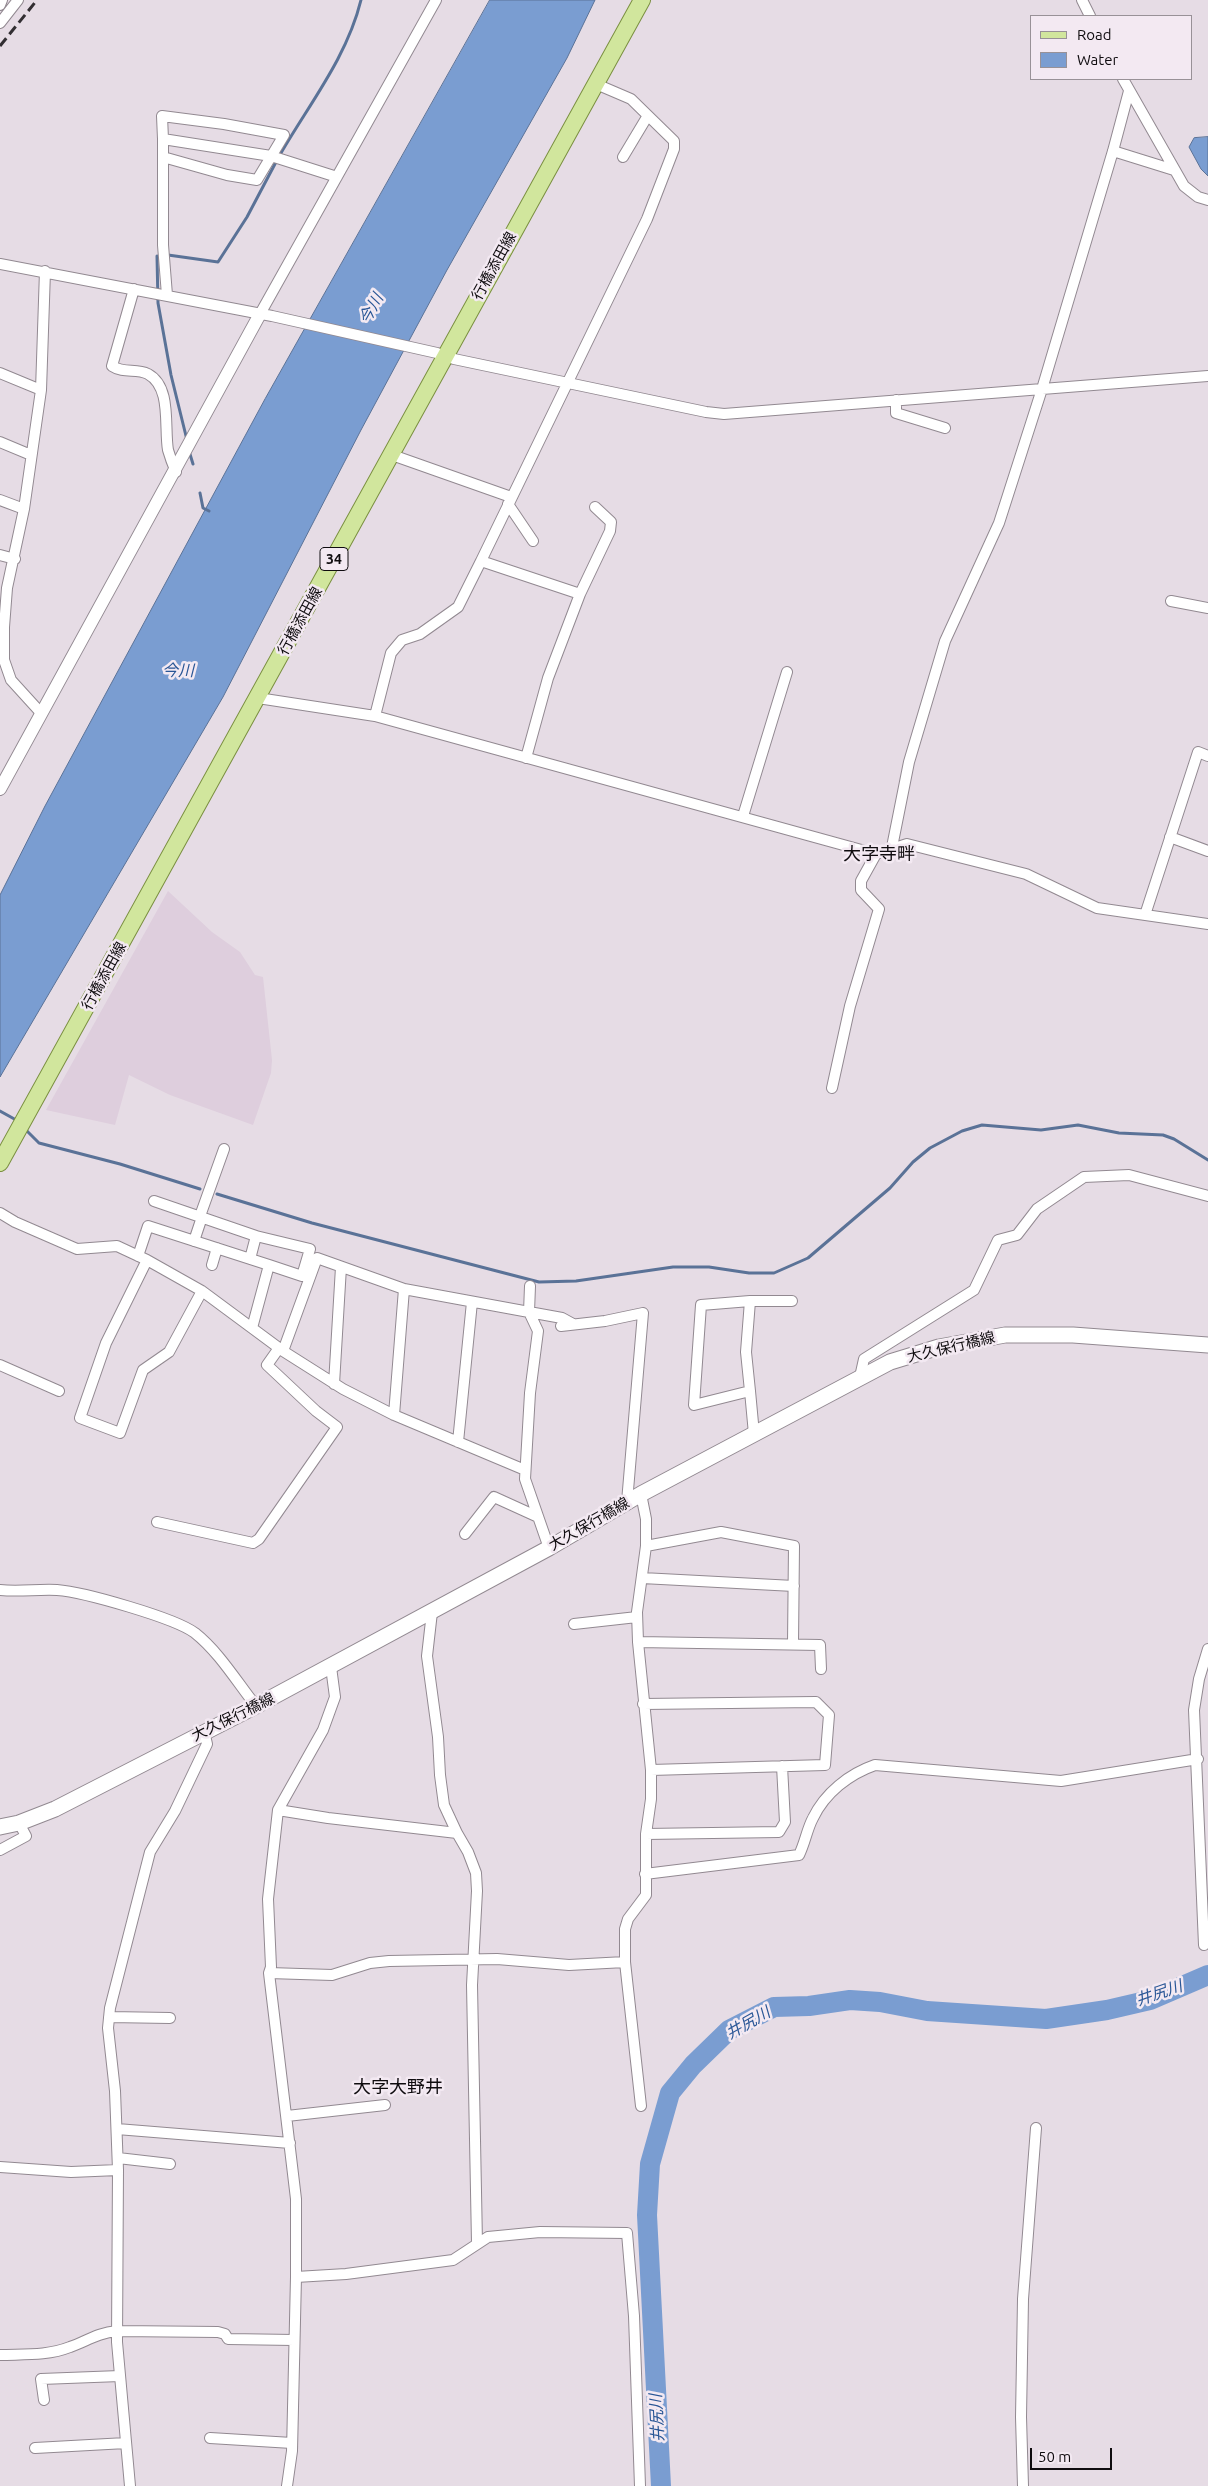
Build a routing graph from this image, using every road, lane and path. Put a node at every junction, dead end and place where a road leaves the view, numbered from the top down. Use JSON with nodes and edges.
{"nodes":[{"id":1,"x":2,"y":0,"type":"edge"},
{"id":2,"x":18,"y":0,"type":"edge"},
{"id":3,"x":436,"y":0,"type":"edge"},
{"id":4,"x":642,"y":0,"type":"edge"},
{"id":5,"x":1082,"y":0,"type":"edge"},
{"id":6,"x":0,"y":4,"type":"edge"},
{"id":7,"x":1090,"y":15,"type":"edge"},
{"id":8,"x":0,"y":22,"type":"edge"},
{"id":9,"x":1123,"y":80,"type":"edge"},
{"id":10,"x":596,"y":84,"type":"junction"},
{"id":11,"x":1129,"y":91,"type":"junction"},
{"id":12,"x":647,"y":116,"type":"junction"},
{"id":13,"x":162,"y":139,"type":"junction"},
{"id":14,"x":1113,"y":152,"type":"junction"},
{"id":15,"x":271,"y":156,"type":"junction"},
{"id":16,"x":163,"y":157,"type":"junction"},
{"id":17,"x":624,"y":157,"type":"dead end"},
{"id":18,"x":1174,"y":170,"type":"junction"},
{"id":19,"x":337,"y":177,"type":"junction"},
{"id":20,"x":1208,"y":200,"type":"edge"},
{"id":21,"x":0,"y":264,"type":"edge"},
{"id":22,"x":46,"y":271,"type":"junction"},
{"id":23,"x":134,"y":289,"type":"junction"},
{"id":24,"x":166,"y":295,"type":"junction"},
{"id":25,"x":266,"y":315,"type":"junction"},
{"id":26,"x":441,"y":355,"type":"junction"},
{"id":27,"x":0,"y":374,"type":"edge"},
{"id":28,"x":1208,"y":376,"type":"edge"},
{"id":29,"x":568,"y":384,"type":"junction"},
{"id":30,"x":1042,"y":389,"type":"junction"},
{"id":31,"x":41,"y":390,"type":"junction"},
{"id":32,"x":896,"y":400,"type":"junction"},
{"id":33,"x":945,"y":428,"type":"dead end"},
{"id":34,"x":0,"y":442,"type":"edge"},
{"id":35,"x":31,"y":455,"type":"junction"},
{"id":36,"x":392,"y":455,"type":"junction"},
{"id":37,"x":177,"y":470,"type":"junction"},
{"id":38,"x":0,"y":500,"type":"edge"},
{"id":39,"x":510,"y":501,"type":"junction"},
{"id":40,"x":595,"y":507,"type":"dead end"},
{"id":41,"x":24,"y":509,"type":"junction"},
{"id":42,"x":533,"y":541,"type":"dead end"},
{"id":43,"x":0,"y":555,"type":"edge"},
{"id":44,"x":15,"y":559,"type":"junction"},
{"id":45,"x":481,"y":561,"type":"junction"},
{"id":46,"x":580,"y":594,"type":"junction"},
{"id":47,"x":1171,"y":601,"type":"dead end"},
{"id":48,"x":1208,"y":608,"type":"edge"},
{"id":49,"x":2,"y":661,"type":"edge"},
{"id":50,"x":787,"y":672,"type":"dead end"},
{"id":51,"x":258,"y":698,"type":"junction"},
{"id":52,"x":42,"y":713,"type":"junction"},
{"id":53,"x":375,"y":716,"type":"junction"},
{"id":54,"x":1208,"y":756,"type":"edge"},
{"id":55,"x":526,"y":758,"type":"junction"},
{"id":56,"x":0,"y":789,"type":"edge"},
{"id":57,"x":743,"y":816,"type":"junction"},
{"id":58,"x":1170,"y":837,"type":"junction"},
{"id":59,"x":892,"y":847,"type":"junction"},
{"id":60,"x":1208,"y":851,"type":"edge"},
{"id":61,"x":876,"y":854,"type":"junction"},
{"id":62,"x":1145,"y":915,"type":"junction"},
{"id":63,"x":1208,"y":924,"type":"edge"},
{"id":64,"x":832,"y":1088,"type":"dead end"},
{"id":65,"x":224,"y":1149,"type":"dead end"},
{"id":66,"x":0,"y":1163,"type":"edge"},
{"id":67,"x":1208,"y":1196,"type":"edge"},
{"id":68,"x":154,"y":1201,"type":"dead end"},
{"id":69,"x":0,"y":1213,"type":"edge"},
{"id":70,"x":201,"y":1217,"type":"junction"},
{"id":71,"x":256,"y":1236,"type":"junction"},
{"id":72,"x":194,"y":1241,"type":"junction"},
{"id":73,"x":217,"y":1248,"type":"junction"},
{"id":74,"x":143,"y":1258,"type":"junction"},
{"id":75,"x":250,"y":1259,"type":"junction"},
{"id":76,"x":212,"y":1265,"type":"dead end"},
{"id":77,"x":269,"y":1265,"type":"junction"},
{"id":78,"x":341,"y":1267,"type":"junction"},
{"id":79,"x":530,"y":1286,"type":"dead end"},
{"id":80,"x":404,"y":1289,"type":"junction"},
{"id":81,"x":202,"y":1291,"type":"junction"},
{"id":82,"x":792,"y":1300,"type":"dead end"},
{"id":83,"x":750,"y":1301,"type":"junction"},
{"id":84,"x":472,"y":1302,"type":"junction"},
{"id":85,"x":529,"y":1312,"type":"junction"},
{"id":86,"x":573,"y":1324,"type":"junction"},
{"id":87,"x":561,"y":1326,"type":"dead end"},
{"id":88,"x":252,"y":1328,"type":"junction"},
{"id":89,"x":1208,"y":1345,"type":"edge"},
{"id":90,"x":281,"y":1349,"type":"junction"},
{"id":91,"x":0,"y":1364,"type":"edge"},
{"id":92,"x":860,"y":1377,"type":"junction"},
{"id":93,"x":334,"y":1384,"type":"junction"},
{"id":94,"x":59,"y":1391,"type":"dead end"},
{"id":95,"x":750,"y":1391,"type":"junction"},
{"id":96,"x":394,"y":1415,"type":"junction"},
{"id":97,"x":754,"y":1434,"type":"junction"},
{"id":98,"x":458,"y":1442,"type":"junction"},
{"id":99,"x":525,"y":1470,"type":"junction"},
{"id":100,"x":641,"y":1494,"type":"junction"},
{"id":101,"x":627,"y":1502,"type":"junction"},
{"id":102,"x":538,"y":1517,"type":"junction"},
{"id":103,"x":157,"y":1522,"type":"dead end"},
{"id":104,"x":465,"y":1534,"type":"dead end"},
{"id":105,"x":646,"y":1546,"type":"junction"},
{"id":106,"x":549,"y":1548,"type":"junction"},
{"id":107,"x":642,"y":1578,"type":"junction"},
{"id":108,"x":794,"y":1586,"type":"junction"},
{"id":109,"x":0,"y":1590,"type":"edge"},
{"id":110,"x":432,"y":1612,"type":"junction"},
{"id":111,"x":637,"y":1617,"type":"junction"},
{"id":112,"x":574,"y":1624,"type":"dead end"},
{"id":113,"x":638,"y":1642,"type":"junction"},
{"id":114,"x":793,"y":1643,"type":"junction"},
{"id":115,"x":1208,"y":1649,"type":"edge"},
{"id":116,"x":331,"y":1667,"type":"junction"},
{"id":117,"x":821,"y":1669,"type":"dead end"},
{"id":118,"x":643,"y":1704,"type":"junction"},
{"id":119,"x":256,"y":1706,"type":"junction"},
{"id":120,"x":204,"y":1731,"type":"junction"},
{"id":121,"x":1198,"y":1759,"type":"junction"},
{"id":122,"x":782,"y":1766,"type":"junction"},
{"id":123,"x":651,"y":1770,"type":"junction"},
{"id":124,"x":278,"y":1810,"type":"junction"},
{"id":125,"x":19,"y":1823,"type":"junction"},
{"id":126,"x":0,"y":1827,"type":"edge"},
{"id":127,"x":457,"y":1833,"type":"junction"},
{"id":128,"x":646,"y":1834,"type":"junction"},
{"id":129,"x":0,"y":1850,"type":"edge"},
{"id":130,"x":645,"y":1874,"type":"junction"},
{"id":131,"x":1204,"y":1945,"type":"dead end"},
{"id":132,"x":472,"y":1959,"type":"junction"},
{"id":133,"x":625,"y":1962,"type":"junction"},
{"id":134,"x":268,"y":1973,"type":"junction"},
{"id":135,"x":109,"y":2017,"type":"junction"},
{"id":136,"x":170,"y":2018,"type":"dead end"},
{"id":137,"x":385,"y":2105,"type":"dead end"},
{"id":138,"x":641,"y":2106,"type":"dead end"},
{"id":139,"x":287,"y":2116,"type":"junction"},
{"id":140,"x":1036,"y":2128,"type":"dead end"},
{"id":141,"x":117,"y":2129,"type":"junction"},
{"id":142,"x":290,"y":2143,"type":"junction"},
{"id":143,"x":118,"y":2158,"type":"junction"},
{"id":144,"x":170,"y":2164,"type":"dead end"},
{"id":145,"x":0,"y":2167,"type":"edge"},
{"id":146,"x":118,"y":2170,"type":"junction"},
{"id":147,"x":477,"y":2243,"type":"junction"},
{"id":148,"x":296,"y":2277,"type":"junction"},
{"id":149,"x":117,"y":2331,"type":"junction"},
{"id":150,"x":294,"y":2340,"type":"junction"},
{"id":151,"x":0,"y":2355,"type":"edge"},
{"id":152,"x":120,"y":2376,"type":"junction"},
{"id":153,"x":44,"y":2400,"type":"dead end"},
{"id":154,"x":210,"y":2438,"type":"dead end"},
{"id":155,"x":126,"y":2443,"type":"junction"},
{"id":156,"x":292,"y":2443,"type":"junction"},
{"id":157,"x":35,"y":2448,"type":"dead end"},
{"id":158,"x":130,"y":2486,"type":"edge"},
{"id":159,"x":287,"y":2486,"type":"edge"},
{"id":160,"x":640,"y":2486,"type":"edge"},
{"id":161,"x":1023,"y":2486,"type":"edge"}],
"edges":[{"from":1,"to":6,"type":"street"},
{"from":2,"to":8,"type":"street"},
{"from":3,"to":19,"type":"street"},
{"from":4,"to":10,"type":"main road","name":"行橋添田線","number":"34"},
{"from":5,"to":7,"type":"street"},
{"from":9,"to":11,"type":"street"},
{"from":10,"to":12,"type":"street"},
{"from":10,"to":26,"type":"main road","name":"行橋添田線","number":"34"},
{"from":11,"to":14,"type":"street"},
{"from":11,"to":18,"type":"street"},
{"from":12,"to":17,"type":"street"},
{"from":12,"to":29,"type":"street"},
{"from":13,"to":15,"type":"street"},
{"from":13,"to":15,"type":"street"},
{"from":13,"to":16,"type":"street"},
{"from":14,"to":18,"type":"street"},
{"from":14,"to":30,"type":"street"},
{"from":15,"to":16,"type":"street"},
{"from":15,"to":19,"type":"street"},
{"from":16,"to":24,"type":"street"},
{"from":18,"to":20,"type":"street"},
{"from":19,"to":25,"type":"street"},
{"from":21,"to":22,"type":"street"},
{"from":22,"to":23,"type":"street"},
{"from":22,"to":31,"type":"street"},
{"from":23,"to":24,"type":"street"},
{"from":23,"to":37,"type":"street"},
{"from":24,"to":25,"type":"street"},
{"from":25,"to":26,"type":"street"},
{"from":25,"to":37,"type":"street"},
{"from":26,"to":29,"type":"street"},
{"from":26,"to":36,"type":"main road","name":"行橋添田線","number":"34"},
{"from":27,"to":31,"type":"street"},
{"from":28,"to":30,"type":"street"},
{"from":29,"to":32,"type":"street"},
{"from":29,"to":39,"type":"street"},
{"from":30,"to":32,"type":"street"},
{"from":30,"to":59,"type":"street"},
{"from":31,"to":35,"type":"street"},
{"from":32,"to":33,"type":"street"},
{"from":34,"to":35,"type":"street"},
{"from":35,"to":41,"type":"street"},
{"from":36,"to":39,"type":"street"},
{"from":36,"to":51,"type":"main road","name":"行橋添田線","number":"34"},
{"from":37,"to":52,"type":"street"},
{"from":38,"to":41,"type":"street"},
{"from":39,"to":42,"type":"street"},
{"from":39,"to":45,"type":"street"},
{"from":40,"to":46,"type":"street"},
{"from":41,"to":44,"type":"street"},
{"from":43,"to":44,"type":"street"},
{"from":44,"to":49,"type":"street"},
{"from":45,"to":46,"type":"street"},
{"from":45,"to":53,"type":"street"},
{"from":46,"to":55,"type":"street"},
{"from":47,"to":48,"type":"street"},
{"from":49,"to":52,"type":"street"},
{"from":50,"to":57,"type":"street"},
{"from":51,"to":53,"type":"street"},
{"from":51,"to":66,"type":"main road","name":"行橋添田線","number":"34"},
{"from":52,"to":56,"type":"street"},
{"from":53,"to":55,"type":"street"},
{"from":54,"to":58,"type":"street"},
{"from":55,"to":57,"type":"street"},
{"from":57,"to":61,"type":"street"},
{"from":58,"to":60,"type":"street"},
{"from":58,"to":62,"type":"street"},
{"from":59,"to":61,"type":"street"},
{"from":59,"to":62,"type":"street"},
{"from":61,"to":64,"type":"street"},
{"from":62,"to":63,"type":"street"},
{"from":65,"to":70,"type":"street"},
{"from":67,"to":92,"type":"street"},
{"from":68,"to":70,"type":"street"},
{"from":69,"to":74,"type":"street"},
{"from":70,"to":71,"type":"street"},
{"from":70,"to":72,"type":"street"},
{"from":71,"to":75,"type":"street"},
{"from":71,"to":77,"type":"street"},
{"from":72,"to":73,"type":"street"},
{"from":72,"to":74,"type":"street"},
{"from":73,"to":75,"type":"street"},
{"from":73,"to":76,"type":"street"},
{"from":74,"to":81,"type":"street"},
{"from":74,"to":81,"type":"street"},
{"from":75,"to":77,"type":"street"},
{"from":77,"to":88,"type":"street"},
{"from":78,"to":80,"type":"street"},
{"from":78,"to":90,"type":"street"},
{"from":78,"to":93,"type":"street"},
{"from":79,"to":85,"type":"street"},
{"from":80,"to":84,"type":"street"},
{"from":80,"to":96,"type":"street"},
{"from":81,"to":88,"type":"street"},
{"from":82,"to":83,"type":"street"},
{"from":83,"to":95,"type":"street"},
{"from":83,"to":95,"type":"street"},
{"from":84,"to":85,"type":"street"},
{"from":84,"to":98,"type":"street"},
{"from":85,"to":86,"type":"street"},
{"from":85,"to":99,"type":"street"},
{"from":86,"to":87,"type":"street"},
{"from":86,"to":101,"type":"street"},
{"from":88,"to":90,"type":"street"},
{"from":89,"to":92,"type":"main road","name":"大久保行橋線"},
{"from":90,"to":93,"type":"street"},
{"from":90,"to":103,"type":"street"},
{"from":91,"to":94,"type":"street"},
{"from":92,"to":97,"type":"main road","name":"大久保行橋線"},
{"from":93,"to":96,"type":"street"},
{"from":95,"to":97,"type":"street"},
{"from":96,"to":98,"type":"street"},
{"from":97,"to":100,"type":"main road","name":"大久保行橋線"},
{"from":98,"to":99,"type":"street"},
{"from":99,"to":102,"type":"street"},
{"from":100,"to":101,"type":"main road","name":"大久保行橋線"},
{"from":100,"to":105,"type":"street"},
{"from":101,"to":106,"type":"main road","name":"大久保行橋線"},
{"from":102,"to":104,"type":"street"},
{"from":102,"to":106,"type":"street"},
{"from":105,"to":107,"type":"street"},
{"from":105,"to":108,"type":"street"},
{"from":106,"to":110,"type":"main road","name":"大久保行橋線"},
{"from":107,"to":108,"type":"street"},
{"from":107,"to":111,"type":"street"},
{"from":108,"to":114,"type":"street"},
{"from":109,"to":119,"type":"street"},
{"from":110,"to":116,"type":"main road","name":"大久保行橋線"},
{"from":110,"to":127,"type":"street"},
{"from":111,"to":112,"type":"street"},
{"from":111,"to":113,"type":"street"},
{"from":113,"to":114,"type":"street"},
{"from":113,"to":118,"type":"street"},
{"from":114,"to":117,"type":"street"},
{"from":115,"to":121,"type":"street"},
{"from":116,"to":119,"type":"main road","name":"大久保行橋線"},
{"from":116,"to":124,"type":"street"},
{"from":118,"to":122,"type":"street"},
{"from":118,"to":123,"type":"street"},
{"from":119,"to":120,"type":"main road","name":"大久保行橋線"},
{"from":120,"to":125,"type":"main road","name":"大久保行橋線"},
{"from":120,"to":135,"type":"street"},
{"from":121,"to":130,"type":"street"},
{"from":121,"to":131,"type":"street"},
{"from":122,"to":123,"type":"street"},
{"from":122,"to":128,"type":"street"},
{"from":123,"to":128,"type":"street"},
{"from":124,"to":127,"type":"street"},
{"from":124,"to":134,"type":"street"},
{"from":125,"to":126,"type":"main road","name":"大久保行橋線"},
{"from":125,"to":129,"type":"street"},
{"from":127,"to":132,"type":"street"},
{"from":128,"to":130,"type":"street"},
{"from":130,"to":133,"type":"street"},
{"from":132,"to":133,"type":"street"},
{"from":132,"to":134,"type":"street"},
{"from":132,"to":147,"type":"street"},
{"from":133,"to":138,"type":"street"},
{"from":134,"to":139,"type":"street"},
{"from":135,"to":136,"type":"street"},
{"from":135,"to":141,"type":"street"},
{"from":137,"to":139,"type":"street"},
{"from":139,"to":142,"type":"street"},
{"from":140,"to":161,"type":"street"},
{"from":141,"to":142,"type":"street"},
{"from":141,"to":143,"type":"street"},
{"from":142,"to":148,"type":"street"},
{"from":143,"to":144,"type":"street"},
{"from":143,"to":146,"type":"street"},
{"from":145,"to":146,"type":"street"},
{"from":146,"to":149,"type":"street"},
{"from":147,"to":148,"type":"street"},
{"from":147,"to":160,"type":"street"},
{"from":148,"to":150,"type":"street"},
{"from":149,"to":150,"type":"street"},
{"from":149,"to":151,"type":"street"},
{"from":149,"to":152,"type":"street"},
{"from":150,"to":156,"type":"street"},
{"from":152,"to":153,"type":"street"},
{"from":152,"to":155,"type":"street"},
{"from":154,"to":156,"type":"street"},
{"from":155,"to":157,"type":"street"},
{"from":155,"to":158,"type":"street"},
{"from":156,"to":159,"type":"street"}]}
